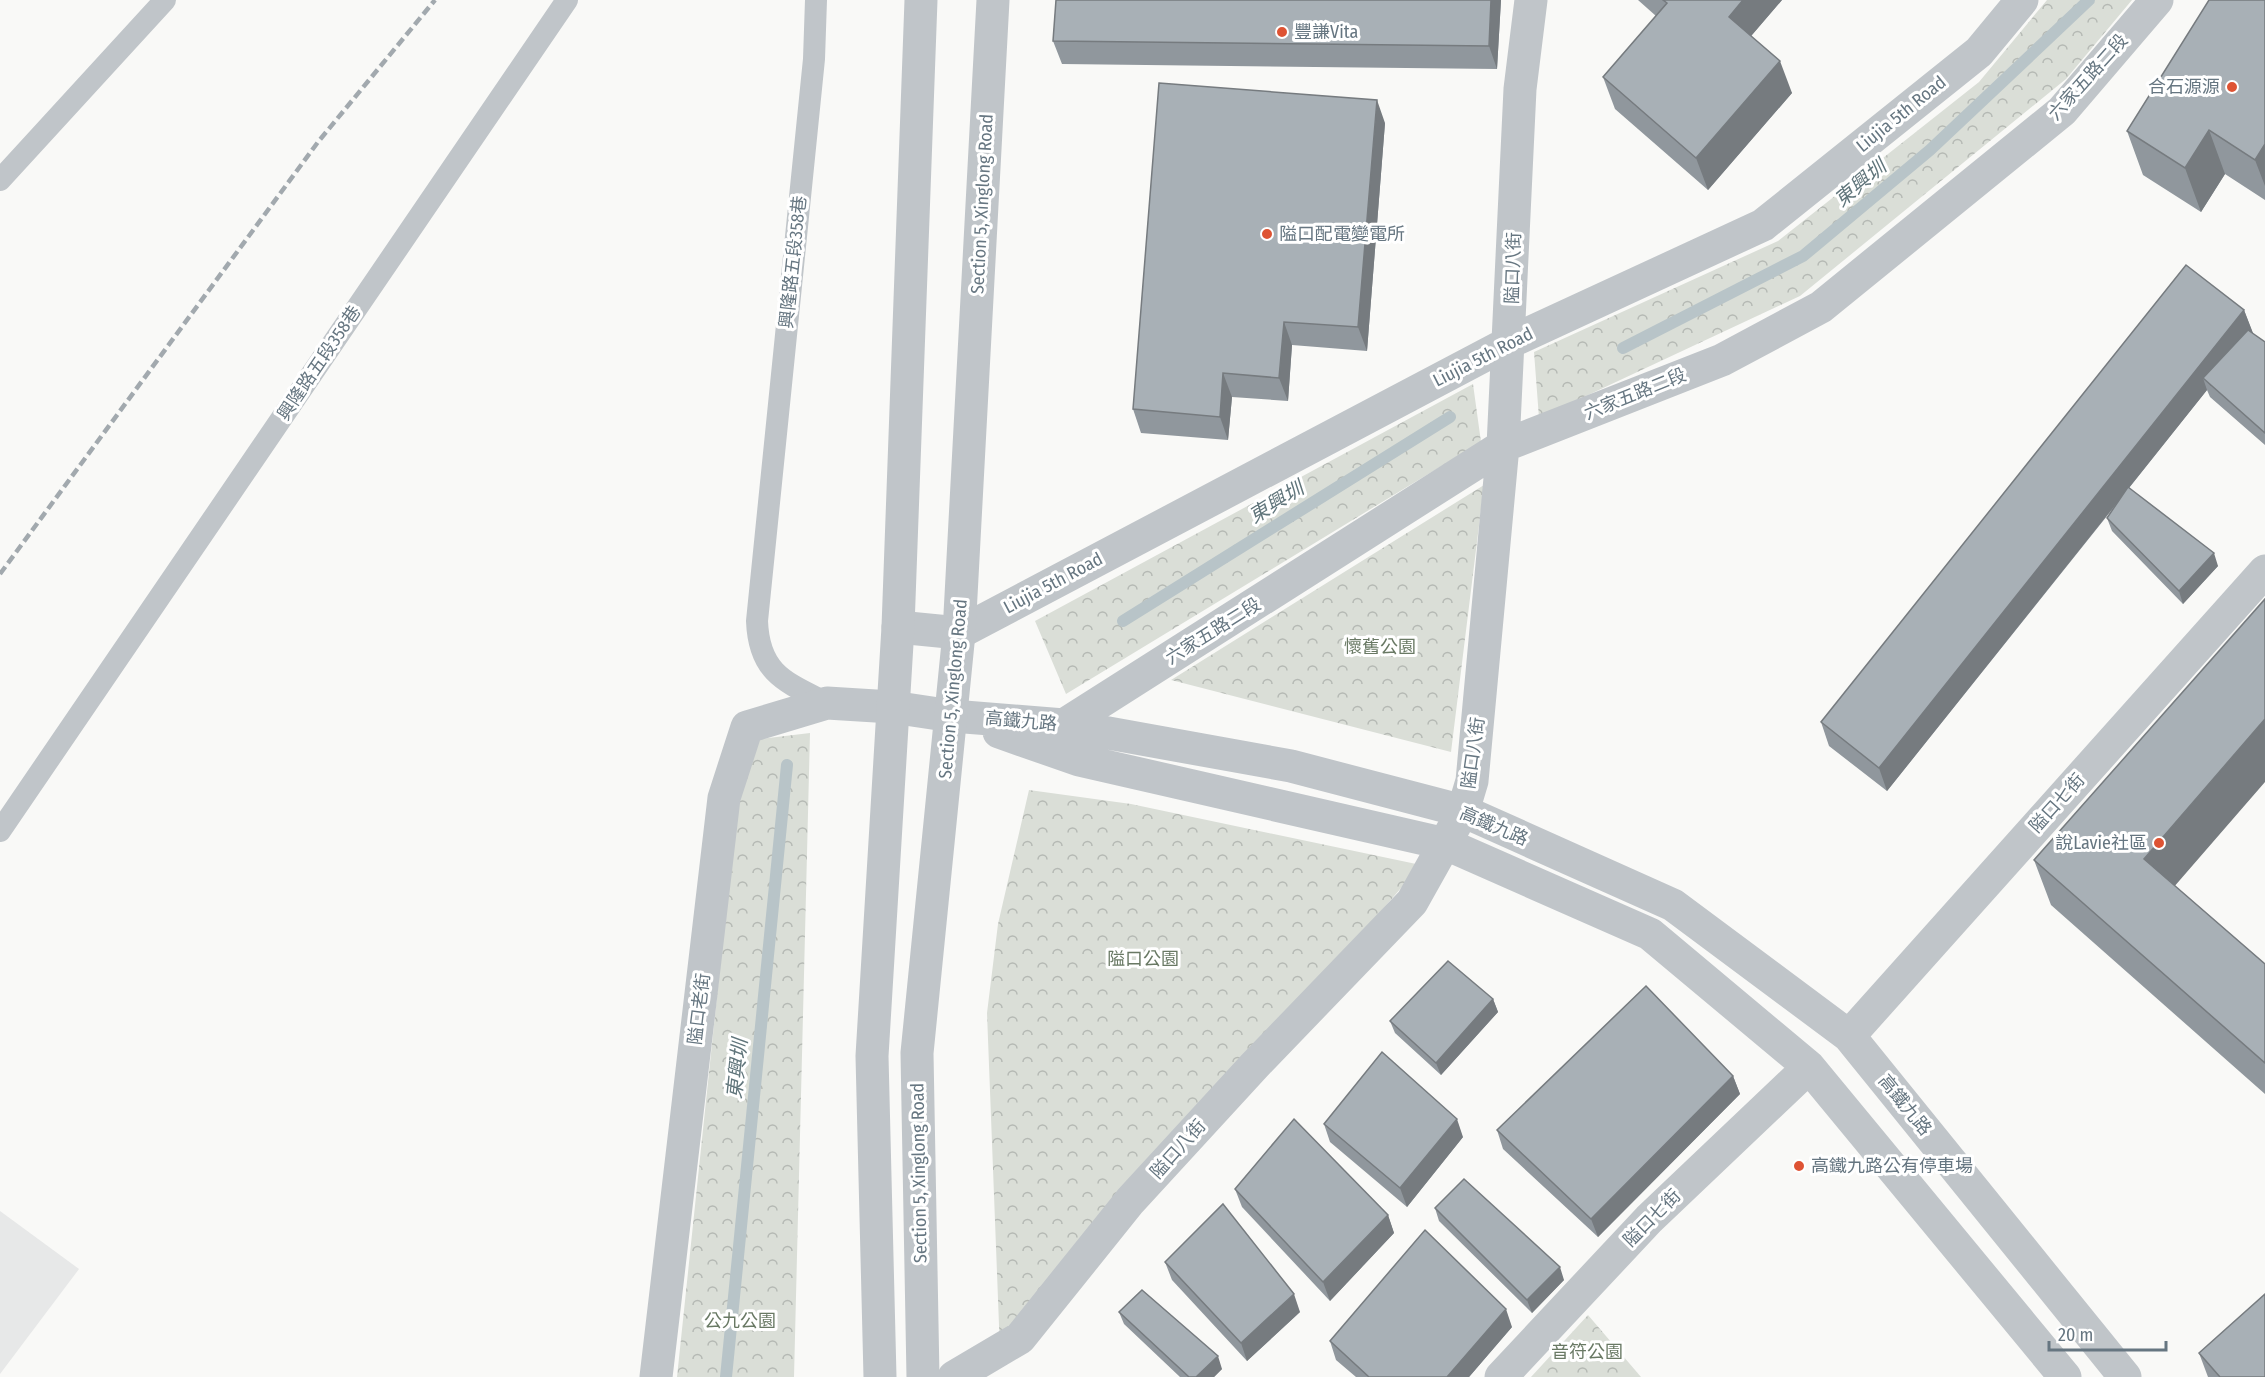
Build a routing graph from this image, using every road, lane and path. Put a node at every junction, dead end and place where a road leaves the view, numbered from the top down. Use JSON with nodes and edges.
{"nodes":[{"id":1,"x":165,"y":0,"type":"edge"},
{"id":2,"x":567,"y":0,"type":"edge"},
{"id":3,"x":816,"y":0,"type":"edge"},
{"id":4,"x":921,"y":0,"type":"edge"},
{"id":5,"x":993,"y":0,"type":"edge"},
{"id":6,"x":1531,"y":0,"type":"edge"},
{"id":7,"x":2022,"y":0,"type":"edge"},
{"id":8,"x":2157,"y":0,"type":"edge"},
{"id":9,"x":0,"y":180,"type":"edge"},
{"id":10,"x":1510,"y":342,"type":"junction"},
{"id":11,"x":1503,"y":446,"type":"junction"},
{"id":12,"x":2265,"y":571,"type":"edge"},
{"id":13,"x":898,"y":627,"type":"junction"},
{"id":14,"x":959,"y":633,"type":"junction"},
{"id":15,"x":835,"y":704,"type":"junction"},
{"id":16,"x":892,"y":707,"type":"junction"},
{"id":17,"x":952,"y":716,"type":"junction"},
{"id":18,"x":1064,"y":725,"type":"junction"},
{"id":19,"x":1463,"y":811,"type":"junction"},
{"id":20,"x":0,"y":831,"type":"edge"},
{"id":21,"x":1446,"y":844,"type":"junction"},
{"id":22,"x":1849,"y":1036,"type":"junction"},
{"id":23,"x":1809,"y":1067,"type":"junction"},
{"id":24,"x":656,"y":1377,"type":"edge"},
{"id":25,"x":880,"y":1377,"type":"edge"},
{"id":26,"x":923,"y":1377,"type":"edge"},
{"id":27,"x":954,"y":1377,"type":"edge"},
{"id":28,"x":1502,"y":1377,"type":"edge"},
{"id":29,"x":2065,"y":1377,"type":"edge"},
{"id":30,"x":2125,"y":1377,"type":"edge"}],
"edges":[{"from":1,"to":9,"type":"lane"},
{"from":2,"to":20,"type":"lane","name":"興隆路五段358巷"},
{"from":3,"to":15,"type":"lane","name":"興隆路五段358巷"},
{"from":4,"to":13,"type":"street"},
{"from":5,"to":14,"type":"street","name":"Section 5, Xinglong Road"},
{"from":6,"to":10,"type":"street","name":"隘口八街"},
{"from":7,"to":10,"type":"street","name":"Liujia 5th Road"},
{"from":8,"to":11,"type":"street","name":"六家五路二段"},
{"from":10,"to":11,"type":"street","name":"隘口八街"},
{"from":10,"to":14,"type":"street","name":"Liujia 5th Road"},
{"from":11,"to":18,"type":"street","name":"六家五路二段"},
{"from":11,"to":19,"type":"street","name":"隘口八街"},
{"from":12,"to":22,"type":"street","name":"隘口七街"},
{"from":13,"to":14,"type":"street"},
{"from":13,"to":16,"type":"street"},
{"from":14,"to":17,"type":"street","name":"Section 5, Xinglong Road"},
{"from":15,"to":16,"type":"street","name":"隘口老街"},
{"from":15,"to":24,"type":"street","name":"隘口老街"},
{"from":16,"to":17,"type":"street","name":"隘口老街"},
{"from":16,"to":25,"type":"street"},
{"from":17,"to":18,"type":"street","name":"高鐵九路"},
{"from":17,"to":21,"type":"street","name":"高鐵九路"},
{"from":17,"to":26,"type":"street","name":"Section 5, Xinglong Road"},
{"from":18,"to":19,"type":"street","name":"高鐵九路"},
{"from":19,"to":21,"type":"street","name":"隘口八街"},
{"from":19,"to":22,"type":"street","name":"高鐵九路"},
{"from":21,"to":23,"type":"street","name":"高鐵九路"},
{"from":21,"to":27,"type":"street","name":"隘口八街"},
{"from":22,"to":30,"type":"street","name":"高鐵九路"},
{"from":23,"to":28,"type":"street","name":"隘口七街"},
{"from":23,"to":29,"type":"street","name":"高鐵九路"}]}
